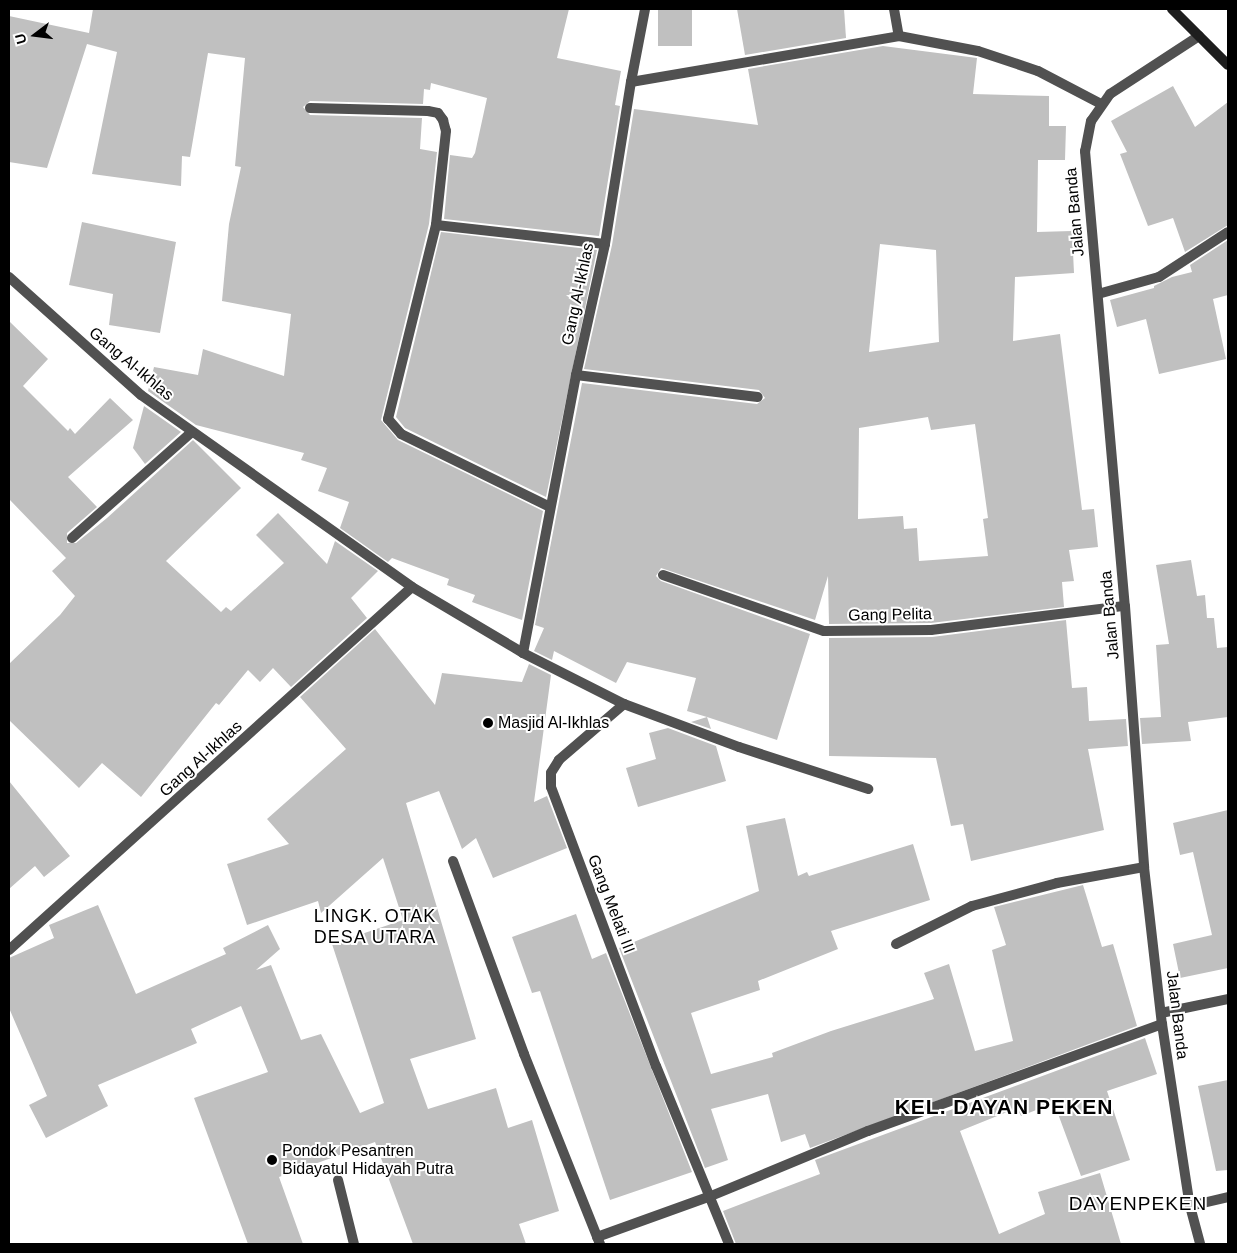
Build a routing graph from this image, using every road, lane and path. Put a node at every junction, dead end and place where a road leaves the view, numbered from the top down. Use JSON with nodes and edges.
{"nodes":[{"id":1,"x":645,"y":9,"type":"edge"},
{"id":2,"x":894,"y":9,"type":"edge"},
{"id":3,"x":1172,"y":9,"type":"edge"},
{"id":4,"x":899,"y":36,"type":"junction"},
{"id":5,"x":1199,"y":36,"type":"junction"},
{"id":6,"x":1228,"y":65,"type":"edge"},
{"id":7,"x":631,"y":82,"type":"junction"},
{"id":8,"x":1101,"y":104,"type":"junction"},
{"id":9,"x":310,"y":108,"type":"dead end"},
{"id":10,"x":436,"y":225,"type":"junction"},
{"id":11,"x":1228,"y":232,"type":"edge"},
{"id":12,"x":605,"y":244,"type":"junction"},
{"id":13,"x":9,"y":277,"type":"edge"},
{"id":14,"x":1098,"y":294,"type":"junction"},
{"id":15,"x":576,"y":375,"type":"junction"},
{"id":16,"x":758,"y":397,"type":"dead end"},
{"id":17,"x":192,"y":432,"type":"junction"},
{"id":18,"x":550,"y":507,"type":"junction"},
{"id":19,"x":72,"y":538,"type":"dead end"},
{"id":20,"x":664,"y":575,"type":"dead end"},
{"id":21,"x":412,"y":587,"type":"junction"},
{"id":22,"x":1125,"y":606,"type":"junction"},
{"id":23,"x":522,"y":653,"type":"junction"},
{"id":24,"x":624,"y":704,"type":"junction"},
{"id":25,"x":868,"y":789,"type":"dead end"},
{"id":26,"x":453,"y":861,"type":"dead end"},
{"id":27,"x":1144,"y":867,"type":"junction"},
{"id":28,"x":896,"y":944,"type":"dead end"},
{"id":29,"x":9,"y":950,"type":"edge"},
{"id":30,"x":1228,"y":999,"type":"edge"},
{"id":31,"x":1162,"y":1019,"type":"junction"},
{"id":32,"x":338,"y":1180,"type":"dead end"},
{"id":33,"x":711,"y":1196,"type":"junction"},
{"id":34,"x":1228,"y":1197,"type":"edge"},
{"id":35,"x":1190,"y":1206,"type":"junction"},
{"id":36,"x":598,"y":1241,"type":"edge"},
{"id":37,"x":354,"y":1244,"type":"edge"},
{"id":38,"x":729,"y":1244,"type":"edge"},
{"id":39,"x":1200,"y":1244,"type":"edge"}],
"edges":[{"from":1,"to":7,"type":"street","name":"Gang Al-Ikhlas"},
{"from":2,"to":4,"type":"street"},
{"from":3,"to":5,"type":"street"},
{"from":4,"to":7,"type":"street"},
{"from":4,"to":8,"type":"street"},
{"from":5,"to":6,"type":"street"},
{"from":5,"to":8,"type":"street","name":"Jalan Banda"},
{"from":7,"to":12,"type":"street","name":"Gang Al-Ikhlas"},
{"from":8,"to":14,"type":"street","name":"Jalan Banda"},
{"from":9,"to":10,"type":"street"},
{"from":10,"to":12,"type":"street"},
{"from":10,"to":18,"type":"street"},
{"from":11,"to":14,"type":"street"},
{"from":12,"to":15,"type":"street","name":"Gang Al-Ikhlas"},
{"from":13,"to":17,"type":"street","name":"Gang Al-Ikhlas"},
{"from":14,"to":22,"type":"street","name":"Jalan Banda"},
{"from":15,"to":16,"type":"street"},
{"from":15,"to":18,"type":"street","name":"Gang Al-Ikhlas"},
{"from":17,"to":19,"type":"street"},
{"from":17,"to":21,"type":"street","name":"Gang Al-Ikhlas"},
{"from":18,"to":23,"type":"street","name":"Gang Al-Ikhlas"},
{"from":20,"to":22,"type":"street","name":"Gang Pelita"},
{"from":21,"to":23,"type":"street","name":"Gang Al-Ikhlas"},
{"from":21,"to":29,"type":"street","name":"Gang Al-Ikhlas"},
{"from":22,"to":27,"type":"street","name":"Jalan Banda"},
{"from":23,"to":24,"type":"street"},
{"from":24,"to":25,"type":"street"},
{"from":24,"to":33,"type":"street","name":"Gang Melati III"},
{"from":26,"to":36,"type":"street"},
{"from":27,"to":28,"type":"street"},
{"from":27,"to":31,"type":"street","name":"Jalan Banda"},
{"from":30,"to":31,"type":"street"},
{"from":31,"to":33,"type":"street"},
{"from":31,"to":35,"type":"street","name":"Jalan Banda"},
{"from":32,"to":37,"type":"street"},
{"from":33,"to":36,"type":"street"},
{"from":33,"to":38,"type":"street","name":"Gang Melati III"},
{"from":34,"to":35,"type":"street"},
{"from":35,"to":39,"type":"street","name":"Jalan Banda"}]}
